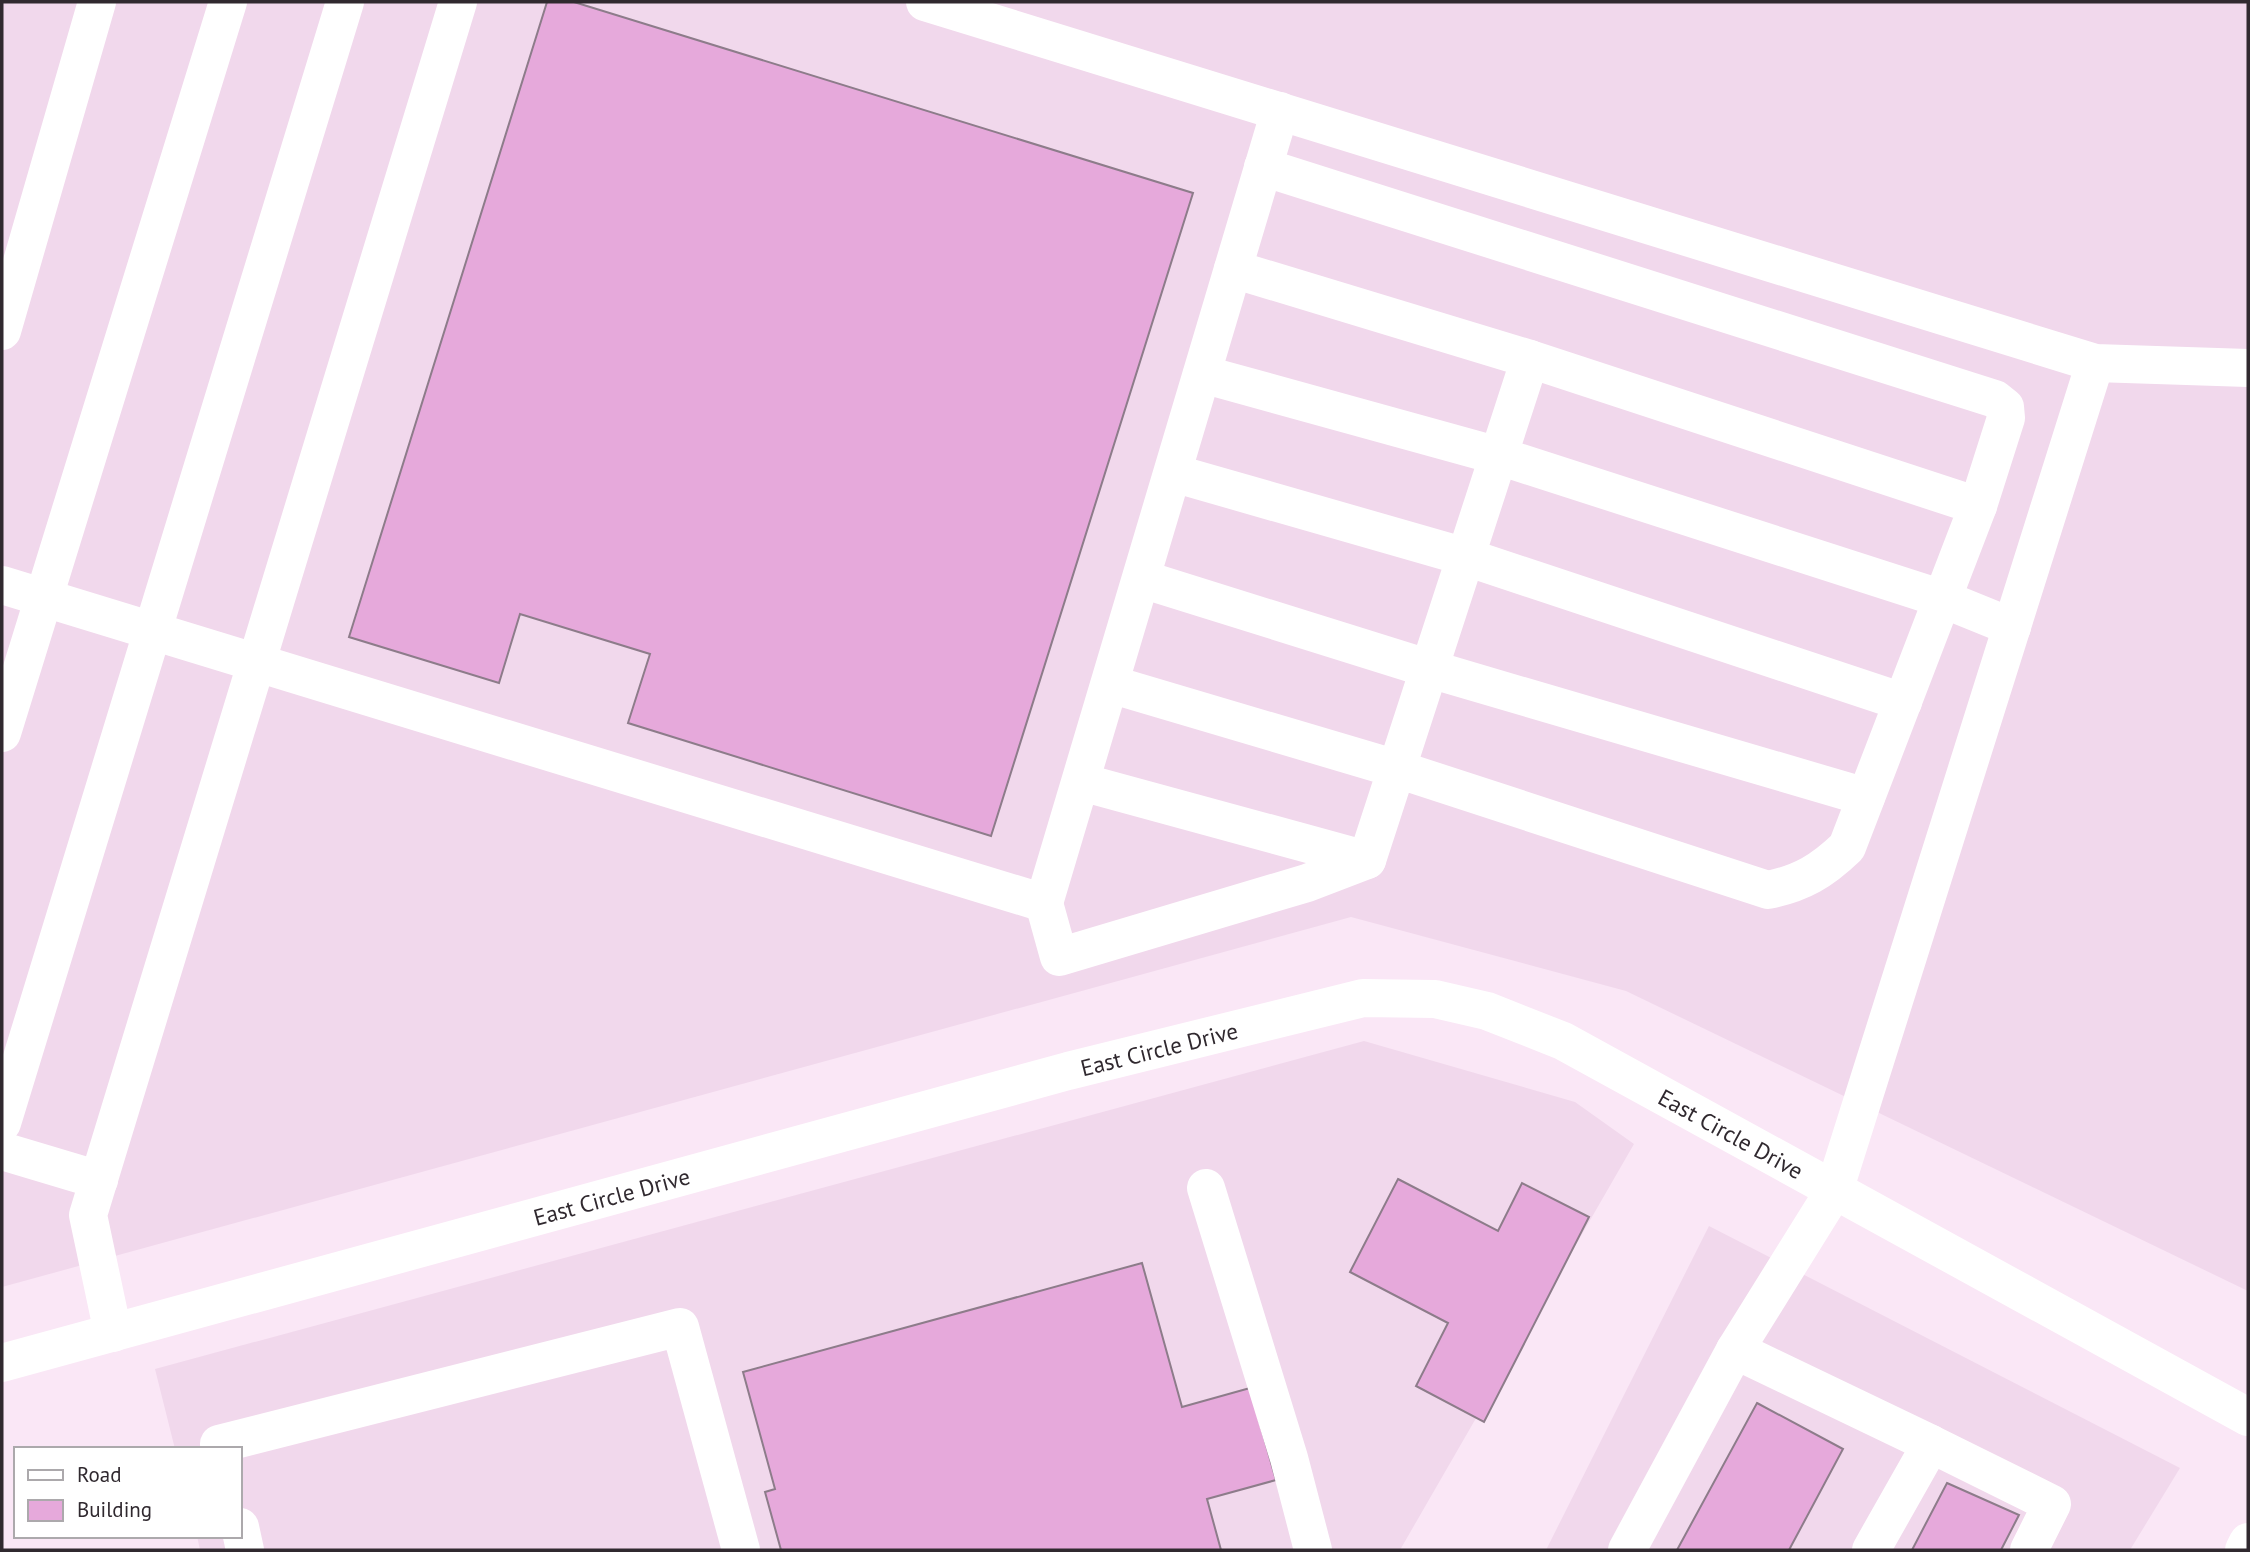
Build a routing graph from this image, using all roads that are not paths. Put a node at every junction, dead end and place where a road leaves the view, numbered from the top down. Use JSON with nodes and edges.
{"nodes":[{"id":1,"x":97,"y":2,"type":"edge"},
{"id":2,"x":228,"y":2,"type":"edge"},
{"id":3,"x":345,"y":2,"type":"edge"},
{"id":4,"x":458,"y":2,"type":"edge"},
{"id":5,"x":925,"y":2,"type":"edge"},
{"id":6,"x":1280,"y":111,"type":"junction"},
{"id":7,"x":1263,"y":167,"type":"junction"},
{"id":8,"x":1233,"y":269,"type":"junction"},
{"id":9,"x":2,"y":331,"type":"edge"},
{"id":10,"x":1530,"y":359,"type":"junction"},
{"id":11,"x":2095,"y":363,"type":"junction"},
{"id":12,"x":2248,"y":368,"type":"edge"},
{"id":13,"x":1202,"y":374,"type":"junction"},
{"id":14,"x":1499,"y":456,"type":"junction"},
{"id":15,"x":1173,"y":472,"type":"junction"},
{"id":16,"x":1978,"y":506,"type":"junction"},
{"id":17,"x":1466,"y":557,"type":"junction"},
{"id":18,"x":1142,"y":579,"type":"junction"},
{"id":19,"x":2,"y":585,"type":"edge"},
{"id":20,"x":44,"y":598,"type":"junction"},
{"id":21,"x":1943,"y":599,"type":"junction"},
{"id":22,"x":2012,"y":627,"type":"junction"},
{"id":23,"x":153,"y":631,"type":"junction"},
{"id":24,"x":256,"y":663,"type":"junction"},
{"id":25,"x":1430,"y":669,"type":"junction"},
{"id":26,"x":1110,"y":684,"type":"junction"},
{"id":27,"x":1903,"y":702,"type":"junction"},
{"id":28,"x":2,"y":733,"type":"edge"},
{"id":29,"x":1397,"y":769,"type":"junction"},
{"id":30,"x":1081,"y":782,"type":"junction"},
{"id":31,"x":1866,"y":797,"type":"junction"},
{"id":32,"x":1367,"y":860,"type":"junction"},
{"id":33,"x":1044,"y":903,"type":"junction"},
{"id":34,"x":2,"y":1123,"type":"edge"},
{"id":35,"x":2,"y":1151,"type":"edge"},
{"id":36,"x":99,"y":1180,"type":"junction"},
{"id":37,"x":1206,"y":1188,"type":"dead end"},
{"id":38,"x":1834,"y":1191,"type":"junction"},
{"id":39,"x":113,"y":1333,"type":"junction"},
{"id":40,"x":1735,"y":1350,"type":"junction"},
{"id":41,"x":2,"y":1363,"type":"edge"},
{"id":42,"x":2248,"y":1418,"type":"edge"},
{"id":43,"x":1931,"y":1444,"type":"junction"},
{"id":44,"x":220,"y":1447,"type":"edge"},
{"id":45,"x":2248,"y":1542,"type":"edge"},
{"id":46,"x":741,"y":1550,"type":"edge"},
{"id":47,"x":1313,"y":1550,"type":"edge"},
{"id":48,"x":1628,"y":1550,"type":"edge"},
{"id":49,"x":1871,"y":1550,"type":"edge"},
{"id":50,"x":2029,"y":1550,"type":"edge"},
{"id":51,"x":2244,"y":1550,"type":"edge"}],
"edges":[{"from":1,"to":9,"type":"street"},
{"from":2,"to":20,"type":"street"},
{"from":3,"to":23,"type":"street"},
{"from":4,"to":24,"type":"street"},
{"from":5,"to":6,"type":"street"},
{"from":6,"to":7,"type":"street"},
{"from":6,"to":11,"type":"street"},
{"from":7,"to":8,"type":"street"},
{"from":7,"to":16,"type":"street"},
{"from":8,"to":10,"type":"street"},
{"from":8,"to":13,"type":"street"},
{"from":10,"to":14,"type":"street"},
{"from":10,"to":16,"type":"street"},
{"from":11,"to":12,"type":"street"},
{"from":11,"to":22,"type":"street"},
{"from":13,"to":14,"type":"street"},
{"from":13,"to":15,"type":"street"},
{"from":14,"to":17,"type":"street"},
{"from":14,"to":21,"type":"street"},
{"from":15,"to":17,"type":"street"},
{"from":15,"to":18,"type":"street"},
{"from":16,"to":21,"type":"street"},
{"from":17,"to":25,"type":"street"},
{"from":17,"to":27,"type":"street"},
{"from":18,"to":25,"type":"street"},
{"from":18,"to":26,"type":"street"},
{"from":19,"to":20,"type":"street"},
{"from":20,"to":23,"type":"street"},
{"from":20,"to":28,"type":"street"},
{"from":21,"to":22,"type":"street"},
{"from":21,"to":27,"type":"street"},
{"from":22,"to":38,"type":"street"},
{"from":23,"to":24,"type":"street"},
{"from":23,"to":34,"type":"street"},
{"from":24,"to":33,"type":"street"},
{"from":24,"to":36,"type":"street"},
{"from":25,"to":29,"type":"street"},
{"from":25,"to":31,"type":"street"},
{"from":26,"to":29,"type":"street"},
{"from":26,"to":30,"type":"street"},
{"from":27,"to":31,"type":"street"},
{"from":29,"to":31,"type":"street"},
{"from":29,"to":32,"type":"street"},
{"from":30,"to":32,"type":"street"},
{"from":30,"to":33,"type":"street"},
{"from":32,"to":33,"type":"street"},
{"from":35,"to":36,"type":"street"},
{"from":36,"to":39,"type":"street"},
{"from":37,"to":47,"type":"street"},
{"from":38,"to":39,"type":"street","name":"East Circle Drive"},
{"from":38,"to":40,"type":"street"},
{"from":38,"to":42,"type":"street","name":"East Circle Drive"},
{"from":39,"to":41,"type":"street","name":"East Circle Drive"},
{"from":40,"to":43,"type":"street"},
{"from":40,"to":48,"type":"street"},
{"from":43,"to":49,"type":"street"},
{"from":43,"to":50,"type":"street"},
{"from":44,"to":46,"type":"street"},
{"from":45,"to":51,"type":"street"}]}
